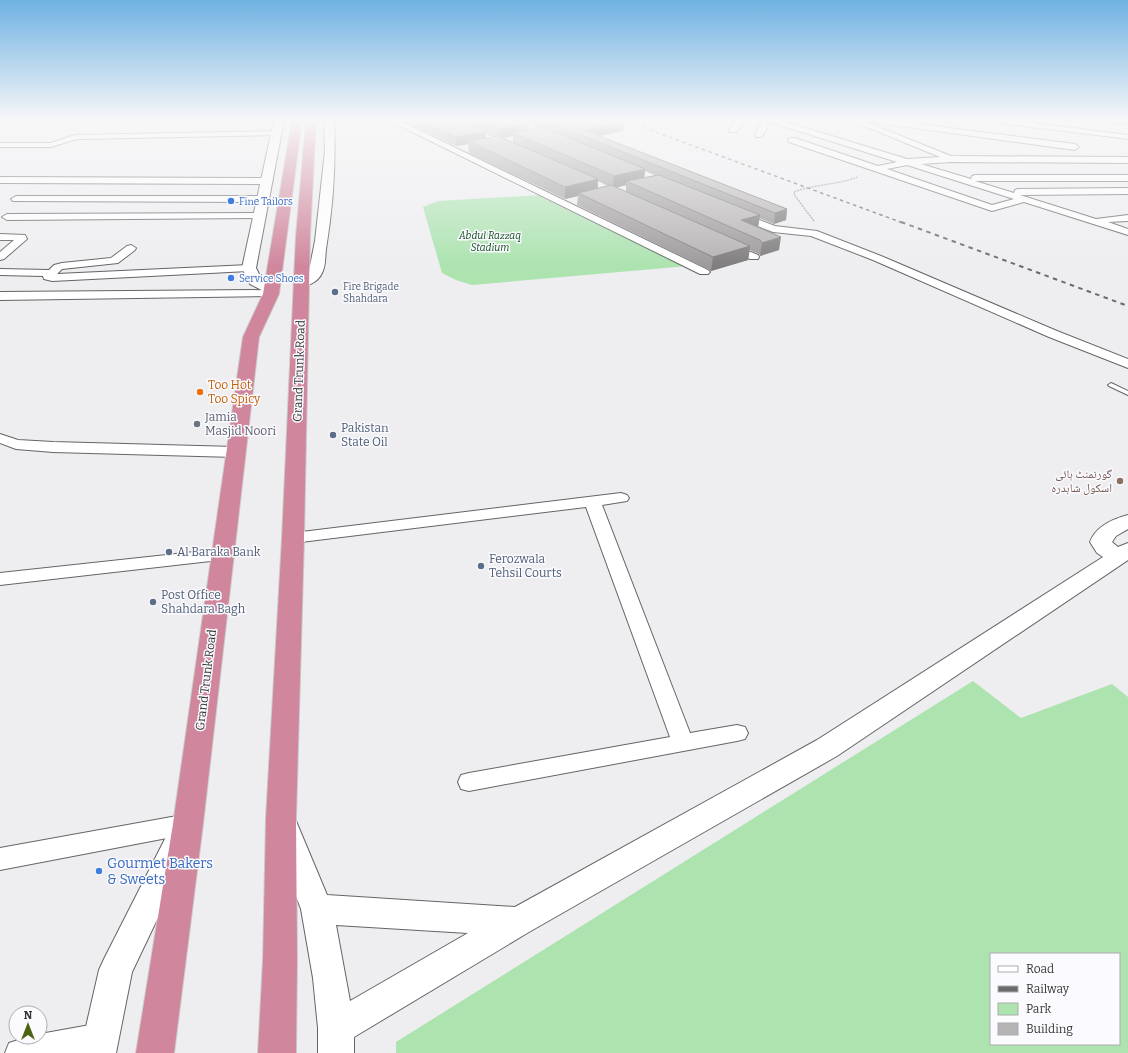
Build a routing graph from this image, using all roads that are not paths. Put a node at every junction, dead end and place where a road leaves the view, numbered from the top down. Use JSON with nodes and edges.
{"nodes":[{"id":1,"x":270,"y":169,"type":"edge"},
{"id":2,"x":290,"y":169,"type":"edge"},
{"id":3,"x":308,"y":169,"type":"edge"},
{"id":4,"x":328,"y":169,"type":"edge"},
{"id":5,"x":492,"y":169,"type":"edge"},
{"id":6,"x":877,"y":169,"type":"edge"},
{"id":7,"x":930,"y":169,"type":"edge"},
{"id":8,"x":959,"y":178,"type":"junction"},
{"id":9,"x":1128,"y":178,"type":"edge"},
{"id":10,"x":0,"y":180,"type":"edge"},
{"id":11,"x":268,"y":181,"type":"junction"},
{"id":12,"x":1128,"y":191,"type":"edge"},
{"id":13,"x":1002,"y":192,"type":"junction"},
{"id":14,"x":264,"y":198,"type":"junction"},
{"id":15,"x":16,"y":199,"type":"dead end"},
{"id":16,"x":1024,"y":199,"type":"junction"},
{"id":17,"x":578,"y":201,"type":"edge"},
{"id":18,"x":564,"y":204,"type":"junction"},
{"id":19,"x":730,"y":211,"type":"edge"},
{"id":20,"x":260,"y":216,"type":"junction"},
{"id":21,"x":7,"y":217,"type":"dead end"},
{"id":22,"x":1128,"y":218,"type":"edge"},
{"id":23,"x":1090,"y":220,"type":"junction"},
{"id":24,"x":1128,"y":232,"type":"edge"},
{"id":25,"x":0,"y":237,"type":"edge"},
{"id":26,"x":718,"y":241,"type":"edge"},
{"id":27,"x":131,"y":248,"type":"dead end"},
{"id":28,"x":754,"y":257,"type":"edge"},
{"id":29,"x":0,"y":258,"type":"edge"},
{"id":30,"x":249,"y":268,"type":"junction"},
{"id":31,"x":0,"y":272,"type":"edge"},
{"id":32,"x":704,"y":272,"type":"edge"},
{"id":33,"x":52,"y":273,"type":"junction"},
{"id":34,"x":302,"y":283,"type":"junction"},
{"id":35,"x":271,"y":292,"type":"junction"},
{"id":36,"x":0,"y":296,"type":"edge"},
{"id":37,"x":1128,"y":364,"type":"edge"},
{"id":38,"x":1111,"y":385,"type":"dead end"},
{"id":39,"x":1128,"y":393,"type":"edge"},
{"id":40,"x":0,"y":438,"type":"edge"},
{"id":41,"x":236,"y":452,"type":"junction"},
{"id":42,"x":621,"y":498,"type":"dead end"},
{"id":43,"x":592,"y":501,"type":"junction"},
{"id":44,"x":1128,"y":521,"type":"edge"},
{"id":45,"x":293,"y":538,"type":"junction"},
{"id":46,"x":1122,"y":553,"type":"edge"},
{"id":47,"x":222,"y":555,"type":"junction"},
{"id":48,"x":0,"y":579,"type":"edge"},
{"id":49,"x":738,"y":733,"type":"dead end"},
{"id":50,"x":683,"y":743,"type":"junction"},
{"id":51,"x":469,"y":782,"type":"dead end"},
{"id":52,"x":281,"y":818,"type":"junction"},
{"id":53,"x":188,"y":824,"type":"junction"},
{"id":54,"x":0,"y":859,"type":"edge"},
{"id":55,"x":318,"y":909,"type":"junction"},
{"id":56,"x":518,"y":922,"type":"junction"},
{"id":57,"x":336,"y":1040,"type":"edge"},
{"id":58,"x":99,"y":1045,"type":"edge"},
{"id":59,"x":19,"y":1053,"type":"edge"},
{"id":60,"x":155,"y":1053,"type":"edge"},
{"id":61,"x":277,"y":1053,"type":"edge"}],
"edges":[{"from":1,"to":11,"type":"street"},
{"from":2,"to":35,"type":"highway","name":"Grand Trunk Road"},
{"from":3,"to":34,"type":"highway","name":"Grand Trunk Road"},
{"from":4,"to":34,"type":"street"},
{"from":5,"to":18,"type":"street"},
{"from":6,"to":16,"type":"street"},
{"from":7,"to":8,"type":"street"},
{"from":8,"to":9,"type":"street"},
{"from":8,"to":13,"type":"street"},
{"from":10,"to":11,"type":"street"},
{"from":11,"to":14,"type":"street"},
{"from":12,"to":13,"type":"street"},
{"from":13,"to":16,"type":"street"},
{"from":14,"to":15,"type":"street"},
{"from":14,"to":20,"type":"street"},
{"from":16,"to":23,"type":"street"},
{"from":17,"to":18,"type":"street"},
{"from":18,"to":32,"type":"street"},
{"from":19,"to":37,"type":"street"},
{"from":20,"to":21,"type":"street"},
{"from":20,"to":30,"type":"street"},
{"from":22,"to":23,"type":"street"},
{"from":23,"to":24,"type":"street"},
{"from":25,"to":29,"type":"street"},
{"from":26,"to":28,"type":"street"},
{"from":27,"to":33,"type":"street"},
{"from":30,"to":33,"type":"street"},
{"from":30,"to":35,"type":"street"},
{"from":31,"to":33,"type":"street"},
{"from":34,"to":45,"type":"highway","name":"Grand Trunk Road"},
{"from":35,"to":36,"type":"street"},
{"from":35,"to":41,"type":"highway","name":"Grand Trunk Road"},
{"from":38,"to":39,"type":"lane"},
{"from":40,"to":41,"type":"street"},
{"from":41,"to":47,"type":"highway","name":"Grand Trunk Road"},
{"from":42,"to":43,"type":"street"},
{"from":43,"to":45,"type":"street"},
{"from":43,"to":50,"type":"street"},
{"from":44,"to":46,"type":"street"},
{"from":45,"to":52,"type":"highway","name":"Grand Trunk Road"},
{"from":46,"to":56,"type":"street"},
{"from":47,"to":48,"type":"street"},
{"from":47,"to":53,"type":"highway","name":"Grand Trunk Road"},
{"from":49,"to":50,"type":"street"},
{"from":50,"to":51,"type":"street"},
{"from":52,"to":55,"type":"street"},
{"from":52,"to":61,"type":"highway","name":"Grand Trunk Road"},
{"from":53,"to":54,"type":"street"},
{"from":53,"to":58,"type":"street"},
{"from":53,"to":60,"type":"highway","name":"Grand Trunk Road"},
{"from":55,"to":56,"type":"street"},
{"from":55,"to":57,"type":"street"},
{"from":56,"to":57,"type":"street"},
{"from":58,"to":59,"type":"street"}]}
